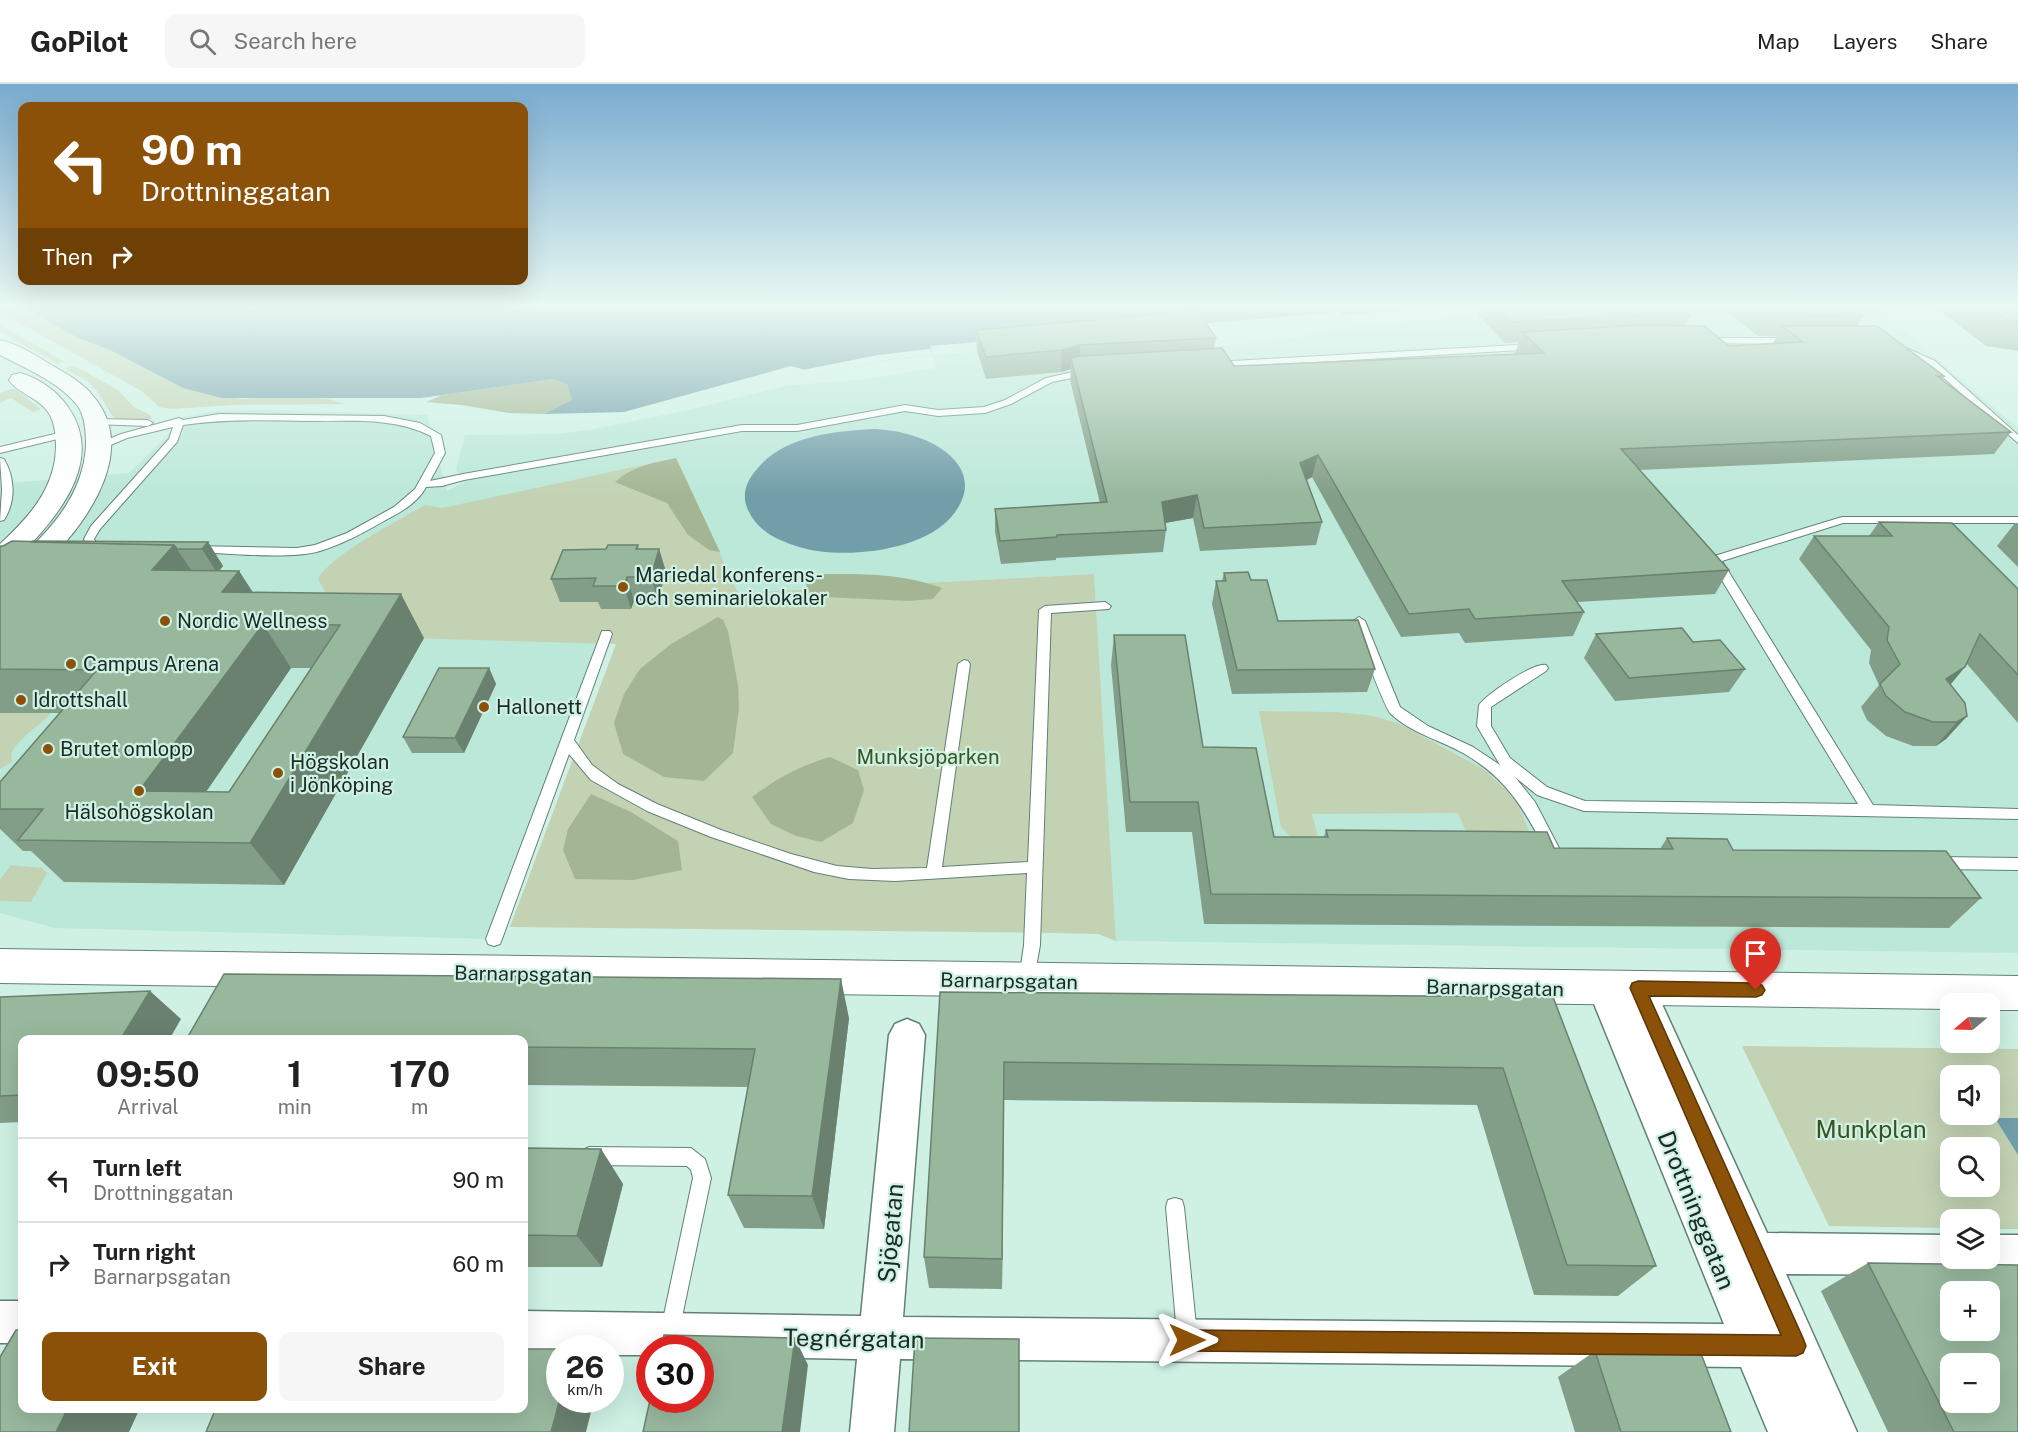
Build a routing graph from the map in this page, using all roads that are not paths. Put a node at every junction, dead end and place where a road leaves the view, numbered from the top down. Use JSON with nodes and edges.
{"nodes":[{"id":1,"x":0,"y":369,"type":"edge"},
{"id":2,"x":38,"y":369,"type":"edge"},
{"id":3,"x":1939,"y":369,"type":"edge"},
{"id":4,"x":1103,"y":371,"type":"edge"},
{"id":5,"x":96,"y":422,"type":"junction"},
{"id":6,"x":177,"y":422,"type":"junction"},
{"id":7,"x":67,"y":434,"type":"junction"},
{"id":8,"x":2018,"y":440,"type":"edge"},
{"id":9,"x":99,"y":447,"type":"junction"},
{"id":10,"x":0,"y":450,"type":"edge"},
{"id":11,"x":0,"y":461,"type":"edge"},
{"id":12,"x":423,"y":484,"type":"junction"},
{"id":13,"x":0,"y":518,"type":"edge"},
{"id":14,"x":2018,"y":520,"type":"edge"},
{"id":15,"x":119,"y":547,"type":"edge"},
{"id":16,"x":188,"y":549,"type":"edge"},
{"id":17,"x":0,"y":559,"type":"edge"},
{"id":18,"x":0,"y":591,"type":"edge"},
{"id":19,"x":1105,"y":606,"type":"dead end"},
{"id":20,"x":1359,"y":621,"type":"edge"},
{"id":21,"x":606,"y":634,"type":"dead end"},
{"id":22,"x":964,"y":664,"type":"dead end"},
{"id":23,"x":1542,"y":668,"type":"dead end"},
{"id":24,"x":567,"y":741,"type":"junction"},
{"id":25,"x":1869,"y":810,"type":"junction"},
{"id":26,"x":2018,"y":813,"type":"edge"},
{"id":27,"x":1549,"y":851,"type":"edge"},
{"id":28,"x":1924,"y":863,"type":"edge"},
{"id":29,"x":2018,"y":864,"type":"edge"},
{"id":30,"x":1035,"y":867,"type":"junction"},
{"id":31,"x":934,"y":873,"type":"junction"},
{"id":32,"x":494,"y":939,"type":"dead end"},
{"id":33,"x":0,"y":966,"type":"edge"},
{"id":34,"x":1027,"y":981,"type":"junction"},
{"id":35,"x":1622,"y":989,"type":"junction"},
{"id":36,"x":2018,"y":993,"type":"edge"},
{"id":37,"x":907,"y":1035,"type":"dead end"},
{"id":38,"x":580,"y":1156,"type":"edge"},
{"id":39,"x":1175,"y":1207,"type":"dead end"},
{"id":40,"x":1714,"y":1253,"type":"junction"},
{"id":41,"x":1755,"y":1253,"type":"junction"},
{"id":42,"x":1940,"y":1255,"type":"edge"},
{"id":43,"x":2000,"y":1255,"type":"edge"},
{"id":44,"x":2018,"y":1255,"type":"edge"},
{"id":45,"x":0,"y":1322,"type":"edge"},
{"id":46,"x":18,"y":1322,"type":"edge"},
{"id":47,"x":528,"y":1332,"type":"edge"},
{"id":48,"x":670,"y":1334,"type":"junction"},
{"id":49,"x":880,"y":1338,"type":"junction"},
{"id":50,"x":1187,"y":1340,"type":"junction"},
{"id":51,"x":1754,"y":1346,"type":"junction"},
{"id":52,"x":1796,"y":1346,"type":"junction"},
{"id":53,"x":872,"y":1432,"type":"edge"},
{"id":54,"x":1790,"y":1432,"type":"edge"},
{"id":55,"x":1835,"y":1432,"type":"edge"}],
"edges":[{"from":1,"to":7,"type":"main road"},
{"from":2,"to":5,"type":"main road"},
{"from":3,"to":8,"type":"lane"},
{"from":4,"to":12,"type":"lane"},
{"from":5,"to":6,"type":"lane"},
{"from":5,"to":9,"type":"main road"},
{"from":6,"to":9,"type":"lane"},
{"from":6,"to":12,"type":"lane"},
{"from":6,"to":15,"type":"lane"},
{"from":7,"to":10,"type":"lane"},
{"from":7,"to":17,"type":"main road"},
{"from":9,"to":18,"type":"main road"},
{"from":11,"to":13,"type":"lane"},
{"from":12,"to":16,"type":"lane"},
{"from":14,"to":25,"type":"lane"},
{"from":19,"to":30,"type":"lane"},
{"from":20,"to":27,"type":"lane"},
{"from":21,"to":24,"type":"lane"},
{"from":22,"to":31,"type":"lane"},
{"from":23,"to":25,"type":"lane"},
{"from":24,"to":31,"type":"lane"},
{"from":24,"to":32,"type":"lane"},
{"from":25,"to":26,"type":"lane"},
{"from":28,"to":29,"type":"lane"},
{"from":30,"to":31,"type":"lane"},
{"from":30,"to":34,"type":"lane"},
{"from":33,"to":34,"type":"main road","name":"Barnarpsgatan"},
{"from":34,"to":35,"type":"main road","name":"Barnarpsgatan"},
{"from":35,"to":36,"type":"main road","name":"Barnarpsgatan"},
{"from":35,"to":40,"type":"street","name":"Drottninggatan"},
{"from":35,"to":41,"type":"street","name":"Drottninggatan"},
{"from":37,"to":49,"type":"street","name":"Sjögatan"},
{"from":38,"to":48,"type":"lane"},
{"from":39,"to":50,"type":"lane"},
{"from":40,"to":41,"type":"street"},
{"from":40,"to":51,"type":"street","name":"Drottninggatan"},
{"from":41,"to":42,"type":"street"},
{"from":41,"to":52,"type":"street","name":"Drottninggatan"},
{"from":43,"to":44,"type":"street"},
{"from":45,"to":46,"type":"street"},
{"from":47,"to":48,"type":"street","name":"Tegnérgatan"},
{"from":48,"to":49,"type":"street","name":"Tegnérgatan"},
{"from":49,"to":50,"type":"street","name":"Tegnérgatan"},
{"from":49,"to":53,"type":"street","name":"Sjögatan"},
{"from":50,"to":51,"type":"street","name":"Tegnérgatan"},
{"from":51,"to":52,"type":"street","name":"Tegnérgatan"},
{"from":51,"to":54,"type":"street","name":"Drottninggatan"},
{"from":52,"to":55,"type":"street","name":"Drottninggatan"}]}
